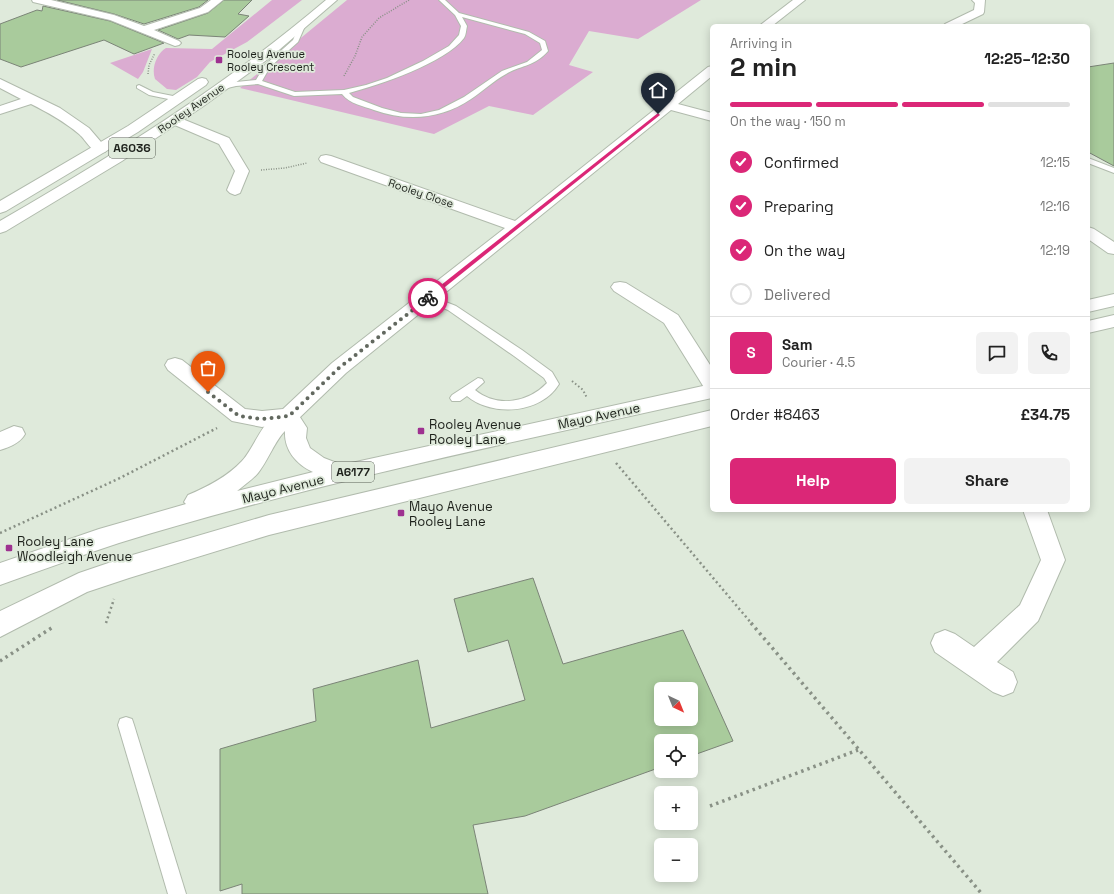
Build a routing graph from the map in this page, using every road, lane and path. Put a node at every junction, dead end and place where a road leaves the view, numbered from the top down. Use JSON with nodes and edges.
{"nodes":[{"id":1,"x":37,"y":0,"type":"edge"},
{"id":2,"x":88,"y":0,"type":"edge"},
{"id":3,"x":218,"y":0,"type":"edge"},
{"id":4,"x":332,"y":0,"type":"edge"},
{"id":5,"x":409,"y":0,"type":"edge"},
{"id":6,"x":442,"y":0,"type":"edge"},
{"id":7,"x":800,"y":0,"type":"edge"},
{"id":8,"x":977,"y":0,"type":"edge"},
{"id":9,"x":69,"y":7,"type":"junction"},
{"id":10,"x":457,"y":14,"type":"junction"},
{"id":11,"x":768,"y":24,"type":"edge"},
{"id":12,"x":953,"y":24,"type":"edge"},
{"id":13,"x":302,"y":26,"type":"junction"},
{"id":14,"x":143,"y":30,"type":"junction"},
{"id":15,"x":175,"y":43,"type":"joint"},
{"id":16,"x":710,"y":72,"type":"edge"},
{"id":17,"x":211,"y":76,"type":"dead end"},
{"id":18,"x":148,"y":78,"type":"dead end"},
{"id":19,"x":258,"y":82,"type":"junction"},
{"id":20,"x":0,"y":83,"type":"edge"},
{"id":21,"x":139,"y":87,"type":"dead end"},
{"id":22,"x":219,"y":88,"type":"junction"},
{"id":23,"x":344,"y":92,"type":"junction"},
{"id":24,"x":319,"y":93,"type":"junction"},
{"id":25,"x":33,"y":99,"type":"junction"},
{"id":26,"x":178,"y":99,"type":"junction"},
{"id":27,"x":669,"y":105,"type":"junction"},
{"id":28,"x":0,"y":110,"type":"edge"},
{"id":29,"x":710,"y":116,"type":"edge"},
{"id":30,"x":175,"y":120,"type":"junction"},
{"id":31,"x":100,"y":149,"type":"junction"},
{"id":32,"x":326,"y":159,"type":"joint"},
{"id":33,"x":1090,"y":161,"type":"edge"},
{"id":34,"x":242,"y":171,"type":"junction"},
{"id":35,"x":1114,"y":171,"type":"edge"},
{"id":36,"x":236,"y":190,"type":"dead end"},
{"id":37,"x":0,"y":208,"type":"edge"},
{"id":38,"x":517,"y":227,"type":"junction"},
{"id":39,"x":0,"y":228,"type":"edge"},
{"id":40,"x":1090,"y":233,"type":"edge"},
{"id":41,"x":1114,"y":249,"type":"edge"},
{"id":42,"x":620,"y":287,"type":"dead end"},
{"id":43,"x":428,"y":298,"type":"junction"},
{"id":44,"x":1114,"y":300,"type":"edge"},
{"id":45,"x":1090,"y":306,"type":"edge"},
{"id":46,"x":1114,"y":321,"type":"edge"},
{"id":47,"x":1090,"y":327,"type":"edge"},
{"id":48,"x":175,"y":365,"type":"dead end"},
{"id":49,"x":710,"y":381,"type":"edge"},
{"id":50,"x":478,"y":382,"type":"dead end"},
{"id":51,"x":467,"y":390,"type":"junction"},
{"id":52,"x":710,"y":391,"type":"edge"},
{"id":53,"x":456,"y":398,"type":"dead end"},
{"id":54,"x":239,"y":416,"type":"junction"},
{"id":55,"x":289,"y":416,"type":"junction"},
{"id":56,"x":710,"y":418,"type":"edge"},
{"id":57,"x":601,"y":445,"type":"junction"},
{"id":58,"x":343,"y":474,"type":"junction"},
{"id":59,"x":1036,"y":512,"type":"edge"},
{"id":60,"x":132,"y":529,"type":"junction"},
{"id":61,"x":0,"y":532,"type":"edge"},
{"id":62,"x":0,"y":574,"type":"edge"},
{"id":63,"x":114,"y":597,"type":"dead end"},
{"id":64,"x":106,"y":623,"type":"dead end"},
{"id":65,"x":0,"y":625,"type":"edge"},
{"id":66,"x":946,"y":643,"type":"dead end"},
{"id":67,"x":977,"y":663,"type":"junction"},
{"id":68,"x":1003,"y":682,"type":"dead end"},
{"id":69,"x":126,"y":725,"type":"dead end"},
{"id":70,"x":858,"y":750,"type":"junction"},
{"id":71,"x":710,"y":806,"type":"dead end"},
{"id":72,"x":177,"y":894,"type":"edge"},
{"id":73,"x":982,"y":894,"type":"edge"}],
"edges":[{"from":1,"to":9,"type":"main road"},
{"from":2,"to":9,"type":"main road"},
{"from":3,"to":14,"type":"main road"},
{"from":4,"to":13,"type":"main road","name":"Rooley Avenue","number":"A6036"},
{"from":5,"to":24,"type":"path"},
{"from":6,"to":10,"type":"lane"},
{"from":7,"to":11,"type":"main road"},
{"from":8,"to":12,"type":"main road"},
{"from":9,"to":14,"type":"main road"},
{"from":10,"to":23,"type":"lane"},
{"from":10,"to":23,"type":"lane"},
{"from":13,"to":19,"type":"lane"},
{"from":13,"to":22,"type":"main road","name":"Rooley Avenue","number":"A6036"},
{"from":14,"to":15,"type":"main road"},
{"from":15,"to":18,"type":"path"},
{"from":16,"to":27,"type":"main road"},
{"from":17,"to":26,"type":"main road","name":"Rooley Avenue","number":"A6036"},
{"from":19,"to":22,"type":"lane"},
{"from":19,"to":24,"type":"lane"},
{"from":20,"to":25,"type":"main road"},
{"from":21,"to":26,"type":"lane"},
{"from":22,"to":30,"type":"main road","name":"Rooley Avenue","number":"A6036"},
{"from":23,"to":24,"type":"lane"},
{"from":25,"to":28,"type":"main road"},
{"from":25,"to":31,"type":"main road"},
{"from":26,"to":31,"type":"main road","name":"Rooley Avenue","number":"A6036"},
{"from":27,"to":29,"type":"main road"},
{"from":27,"to":38,"type":"main road"},
{"from":30,"to":34,"type":"main road"},
{"from":30,"to":39,"type":"main road","name":"Rooley Avenue","number":"A6036"},
{"from":31,"to":37,"type":"main road","name":"Rooley Avenue","number":"A6036"},
{"from":32,"to":34,"type":"path"},
{"from":32,"to":38,"type":"main road","name":"Rooley Close"},
{"from":33,"to":35,"type":"lane"},
{"from":34,"to":36,"type":"main road"},
{"from":38,"to":43,"type":"main road"},
{"from":40,"to":41,"type":"main road"},
{"from":42,"to":49,"type":"main road"},
{"from":43,"to":51,"type":"lane"},
{"from":43,"to":55,"type":"main road"},
{"from":44,"to":45,"type":"main road"},
{"from":46,"to":47,"type":"main road"},
{"from":48,"to":54,"type":"main road"},
{"from":50,"to":51,"type":"lane"},
{"from":51,"to":53,"type":"lane"},
{"from":52,"to":58,"type":"main road","name":"Mayo Avenue","number":"A6177"},
{"from":54,"to":55,"type":"main road"},
{"from":54,"to":61,"type":"path"},
{"from":55,"to":58,"type":"main road"},
{"from":55,"to":60,"type":"main road"},
{"from":56,"to":57,"type":"main road","number":"A6177"},
{"from":57,"to":65,"type":"main road","number":"A6177"},
{"from":57,"to":70,"type":"path"},
{"from":58,"to":60,"type":"main road","name":"Mayo Avenue","number":"A6177"},
{"from":59,"to":67,"type":"main road"},
{"from":60,"to":62,"type":"main road","name":"Mayo Avenue","number":"A6177"},
{"from":63,"to":64,"type":"path"},
{"from":66,"to":67,"type":"main road"},
{"from":67,"to":68,"type":"main road"},
{"from":69,"to":72,"type":"lane"},
{"from":70,"to":71,"type":"path"},
{"from":70,"to":73,"type":"path"}]}
